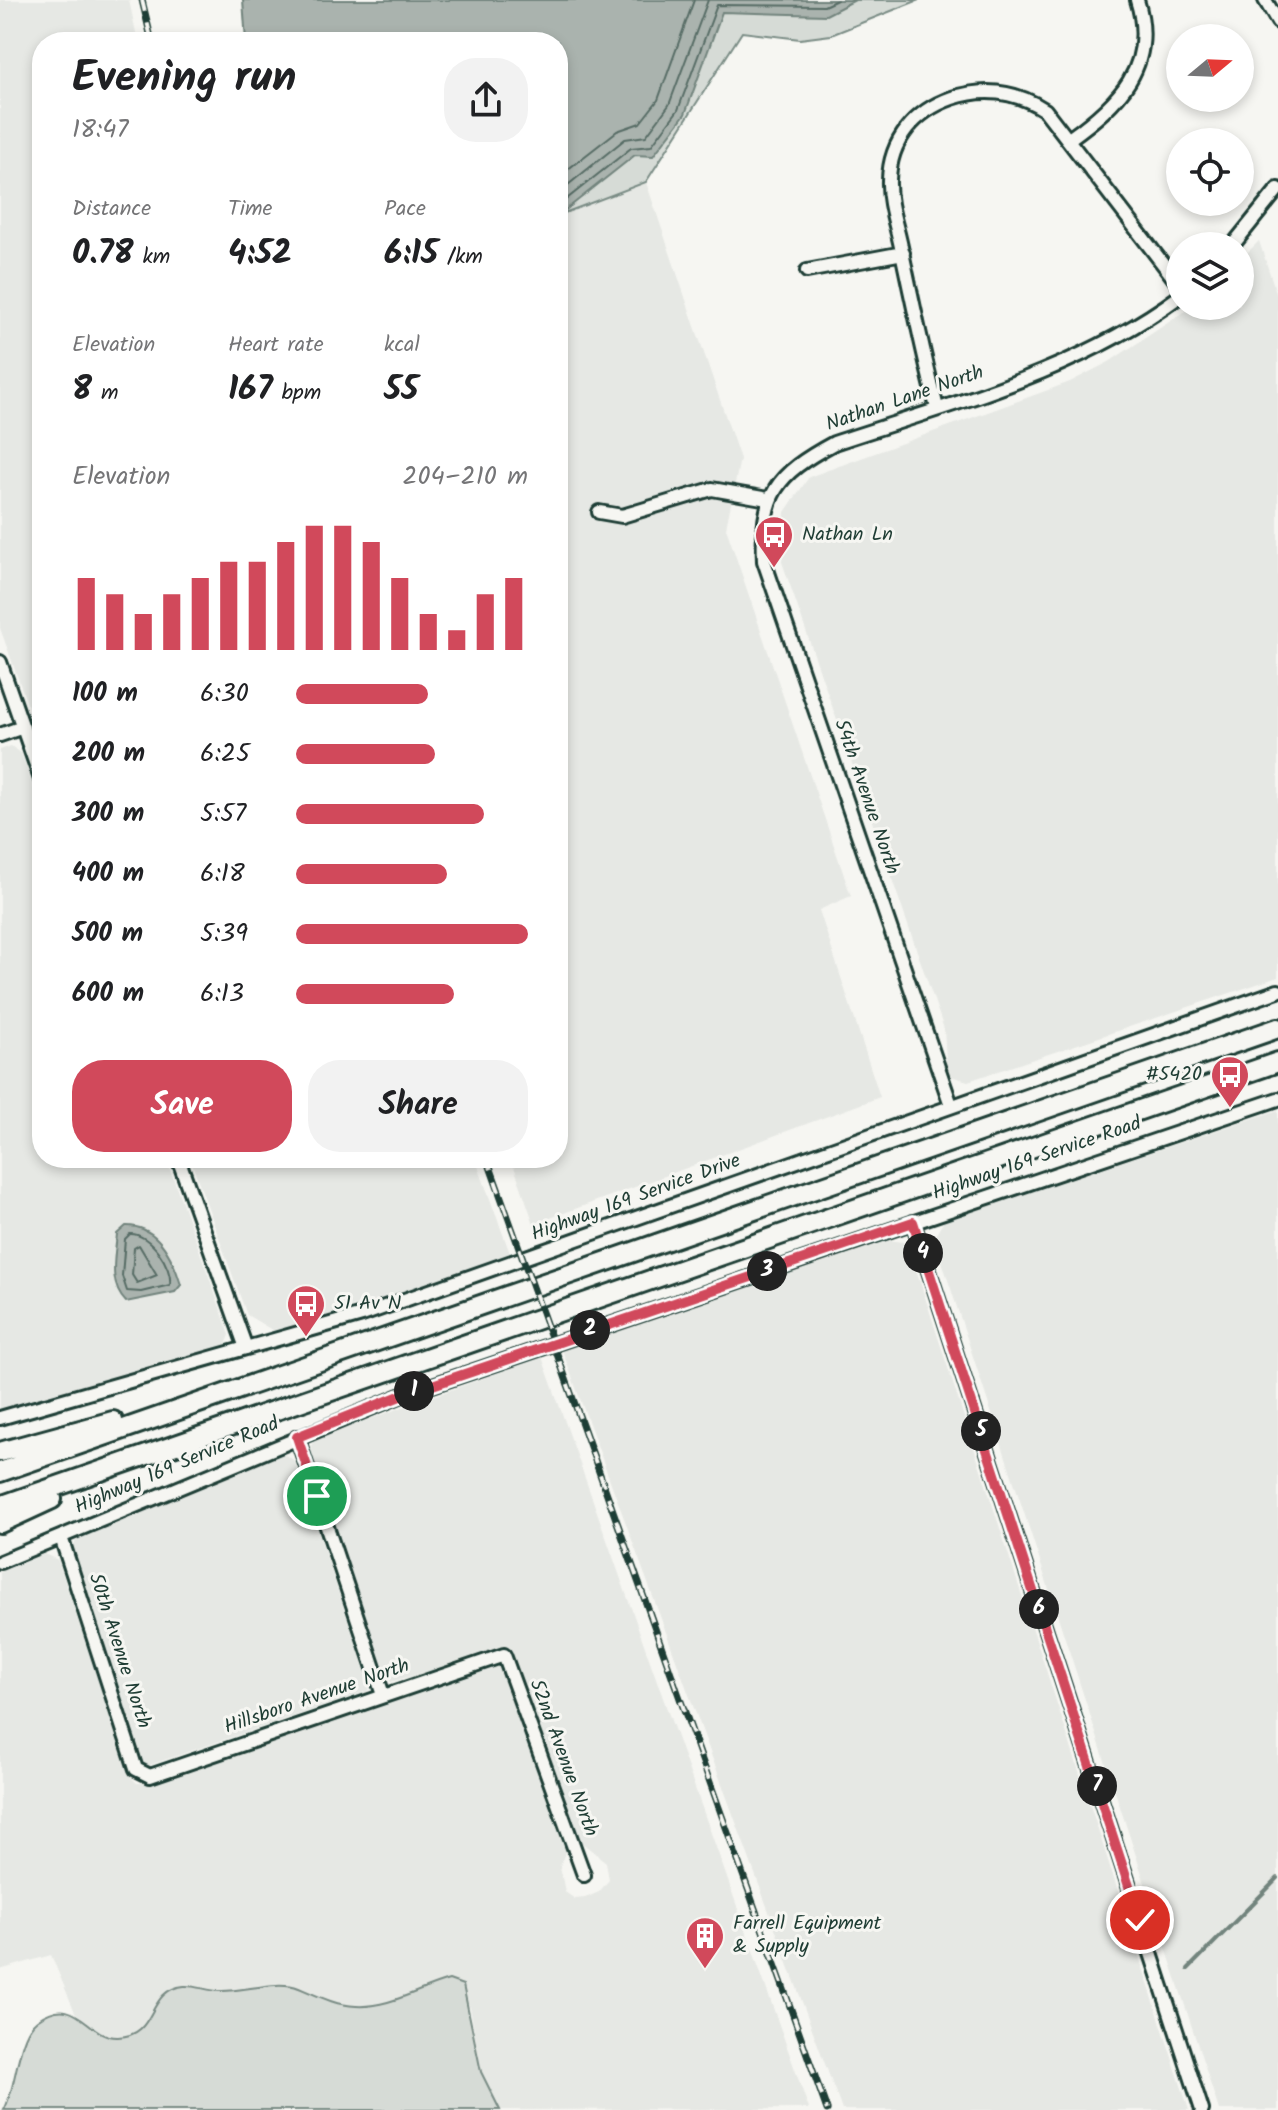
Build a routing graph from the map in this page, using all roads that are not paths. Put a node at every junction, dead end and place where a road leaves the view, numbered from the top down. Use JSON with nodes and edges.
{"nodes":[{"id":1,"x":1137,"y":0,"type":"edge"},
{"id":2,"x":1265,"y":0,"type":"edge"},
{"id":3,"x":1278,"y":22,"type":"edge"},
{"id":4,"x":1069,"y":139,"type":"junction"},
{"id":5,"x":1278,"y":189,"type":"edge"},
{"id":6,"x":1243,"y":232,"type":"edge"},
{"id":7,"x":903,"y":253,"type":"junction"},
{"id":8,"x":1166,"y":267,"type":"edge"},
{"id":9,"x":807,"y":271,"type":"dead end"},
{"id":10,"x":1166,"y":306,"type":"edge"},
{"id":11,"x":937,"y":408,"type":"junction"},
{"id":12,"x":768,"y":499,"type":"junction"},
{"id":13,"x":599,"y":512,"type":"dead end"},
{"id":14,"x":0,"y":662,"type":"edge"},
{"id":15,"x":23,"y":727,"type":"junction"},
{"id":16,"x":0,"y":735,"type":"edge"},
{"id":17,"x":32,"y":753,"type":"edge"},
{"id":18,"x":1278,"y":991,"type":"edge"},
{"id":19,"x":1278,"y":1028,"type":"edge"},
{"id":20,"x":1278,"y":1062,"type":"edge"},
{"id":21,"x":1278,"y":1099,"type":"edge"},
{"id":22,"x":951,"y":1105,"type":"junction"},
{"id":23,"x":182,"y":1168,"type":"edge"},
{"id":24,"x":913,"y":1222,"type":"junction"},
{"id":25,"x":246,"y":1348,"type":"junction"},
{"id":26,"x":182,"y":1408,"type":"junction"},
{"id":27,"x":0,"y":1418,"type":"edge"},
{"id":28,"x":297,"y":1437,"type":"junction"},
{"id":29,"x":0,"y":1452,"type":"edge"},
{"id":30,"x":153,"y":1453,"type":"junction"},
{"id":31,"x":0,"y":1472,"type":"edge"},
{"id":32,"x":0,"y":1506,"type":"edge"},
{"id":33,"x":0,"y":1523,"type":"edge"},
{"id":34,"x":61,"y":1537,"type":"junction"},
{"id":35,"x":0,"y":1562,"type":"edge"},
{"id":36,"x":504,"y":1655,"type":"joint"},
{"id":37,"x":383,"y":1695,"type":"junction"},
{"id":38,"x":142,"y":1775,"type":"joint"},
{"id":39,"x":584,"y":1875,"type":"dead end"},
{"id":40,"x":1202,"y":2110,"type":"edge"}],
"edges":[{"from":1,"to":4,"type":"street"},
{"from":2,"to":3,"type":"street"},
{"from":4,"to":7,"type":"street"},
{"from":4,"to":8,"type":"street"},
{"from":5,"to":6,"type":"street"},
{"from":7,"to":9,"type":"street"},
{"from":7,"to":11,"type":"street"},
{"from":10,"to":11,"type":"street","name":"Nathan Lane North"},
{"from":11,"to":12,"type":"street","name":"Nathan Lane North"},
{"from":12,"to":13,"type":"street"},
{"from":12,"to":22,"type":"street","name":"54th Avenue North"},
{"from":14,"to":15,"type":"street"},
{"from":15,"to":16,"type":"street"},
{"from":15,"to":17,"type":"street"},
{"from":18,"to":22,"type":"street","name":"Highway 169 Service Drive"},
{"from":19,"to":26,"type":"highway"},
{"from":20,"to":30,"type":"highway"},
{"from":21,"to":24,"type":"street","name":"Highway 169 Service Road"},
{"from":22,"to":25,"type":"street","name":"Highway 169 Service Drive"},
{"from":23,"to":25,"type":"street"},
{"from":24,"to":28,"type":"street","name":"Highway 169 Service Road"},
{"from":24,"to":40,"type":"street"},
{"from":25,"to":27,"type":"street","name":"Highway 169 Service Drive"},
{"from":26,"to":29,"type":"highway"},
{"from":26,"to":31,"type":"highway"},
{"from":28,"to":34,"type":"street","name":"Highway 169 Service Road"},
{"from":28,"to":37,"type":"street"},
{"from":30,"to":32,"type":"highway"},
{"from":30,"to":33,"type":"highway"},
{"from":34,"to":35,"type":"street","name":"Highway 169 Service Road"},
{"from":34,"to":38,"type":"street","name":"50th Avenue North"},
{"from":36,"to":37,"type":"street","name":"Hillsboro Avenue North"},
{"from":36,"to":39,"type":"street","name":"52nd Avenue North"},
{"from":37,"to":38,"type":"street","name":"Hillsboro Avenue North"}]}
